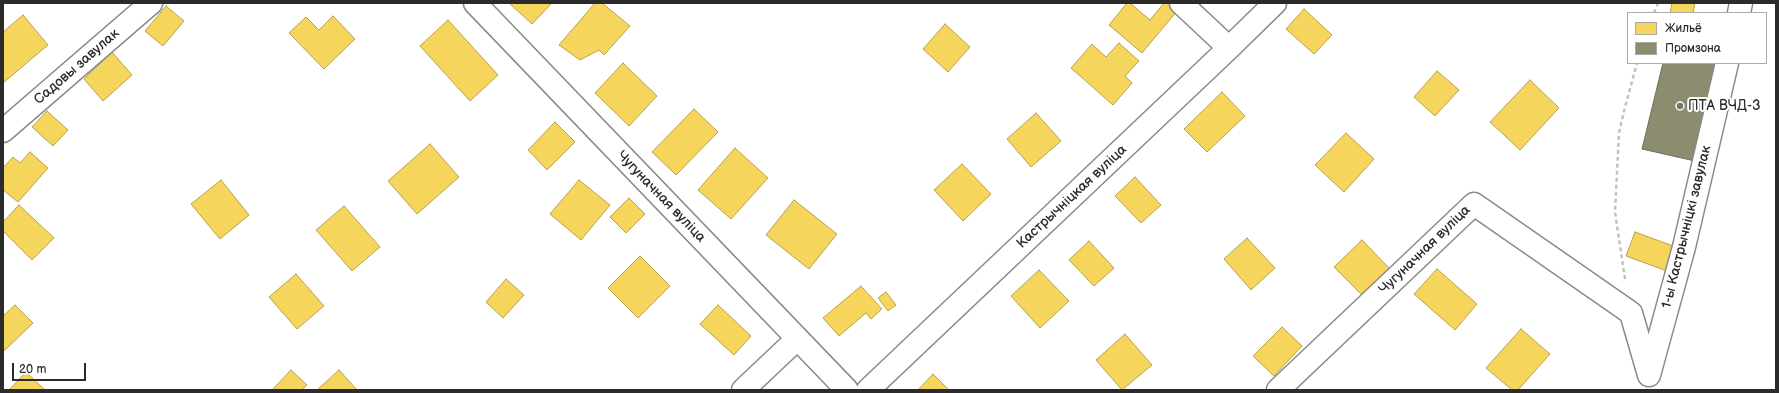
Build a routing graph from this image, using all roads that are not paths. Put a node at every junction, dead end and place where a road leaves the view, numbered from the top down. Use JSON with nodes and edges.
{"nodes":[{"id":1,"x":151,"y":3,"type":"edge"},
{"id":2,"x":475,"y":3,"type":"edge"},
{"id":3,"x":1181,"y":3,"type":"edge"},
{"id":4,"x":1275,"y":3,"type":"edge"},
{"id":5,"x":1229,"y":48,"type":"junction"},
{"id":6,"x":1727,"y":64,"type":"edge"},
{"id":7,"x":3,"y":131,"type":"edge"},
{"id":8,"x":797,"y":339,"type":"junction"},
{"id":9,"x":1650,"y":382,"type":"edge"},
{"id":10,"x":743,"y":390,"type":"edge"},
{"id":11,"x":847,"y":390,"type":"edge"},
{"id":12,"x":868,"y":390,"type":"edge"},
{"id":13,"x":1278,"y":390,"type":"edge"}],
"edges":[{"from":1,"to":7,"type":"street","name":"Садовы завулак"},
{"from":2,"to":8,"type":"street","name":"Чугуначная вуліца"},
{"from":3,"to":5,"type":"street"},
{"from":4,"to":5,"type":"street","name":"Кастрычніцкая вуліца"},
{"from":5,"to":12,"type":"street","name":"Кастрычніцкая вуліца"},
{"from":6,"to":9,"type":"street","name":"1-ы Кастрычніцкі завулак"},
{"from":8,"to":10,"type":"street"},
{"from":8,"to":11,"type":"street","name":"Чугуначная вуліца"},
{"from":9,"to":13,"type":"street","name":"Чугуначная вуліца"}]}
